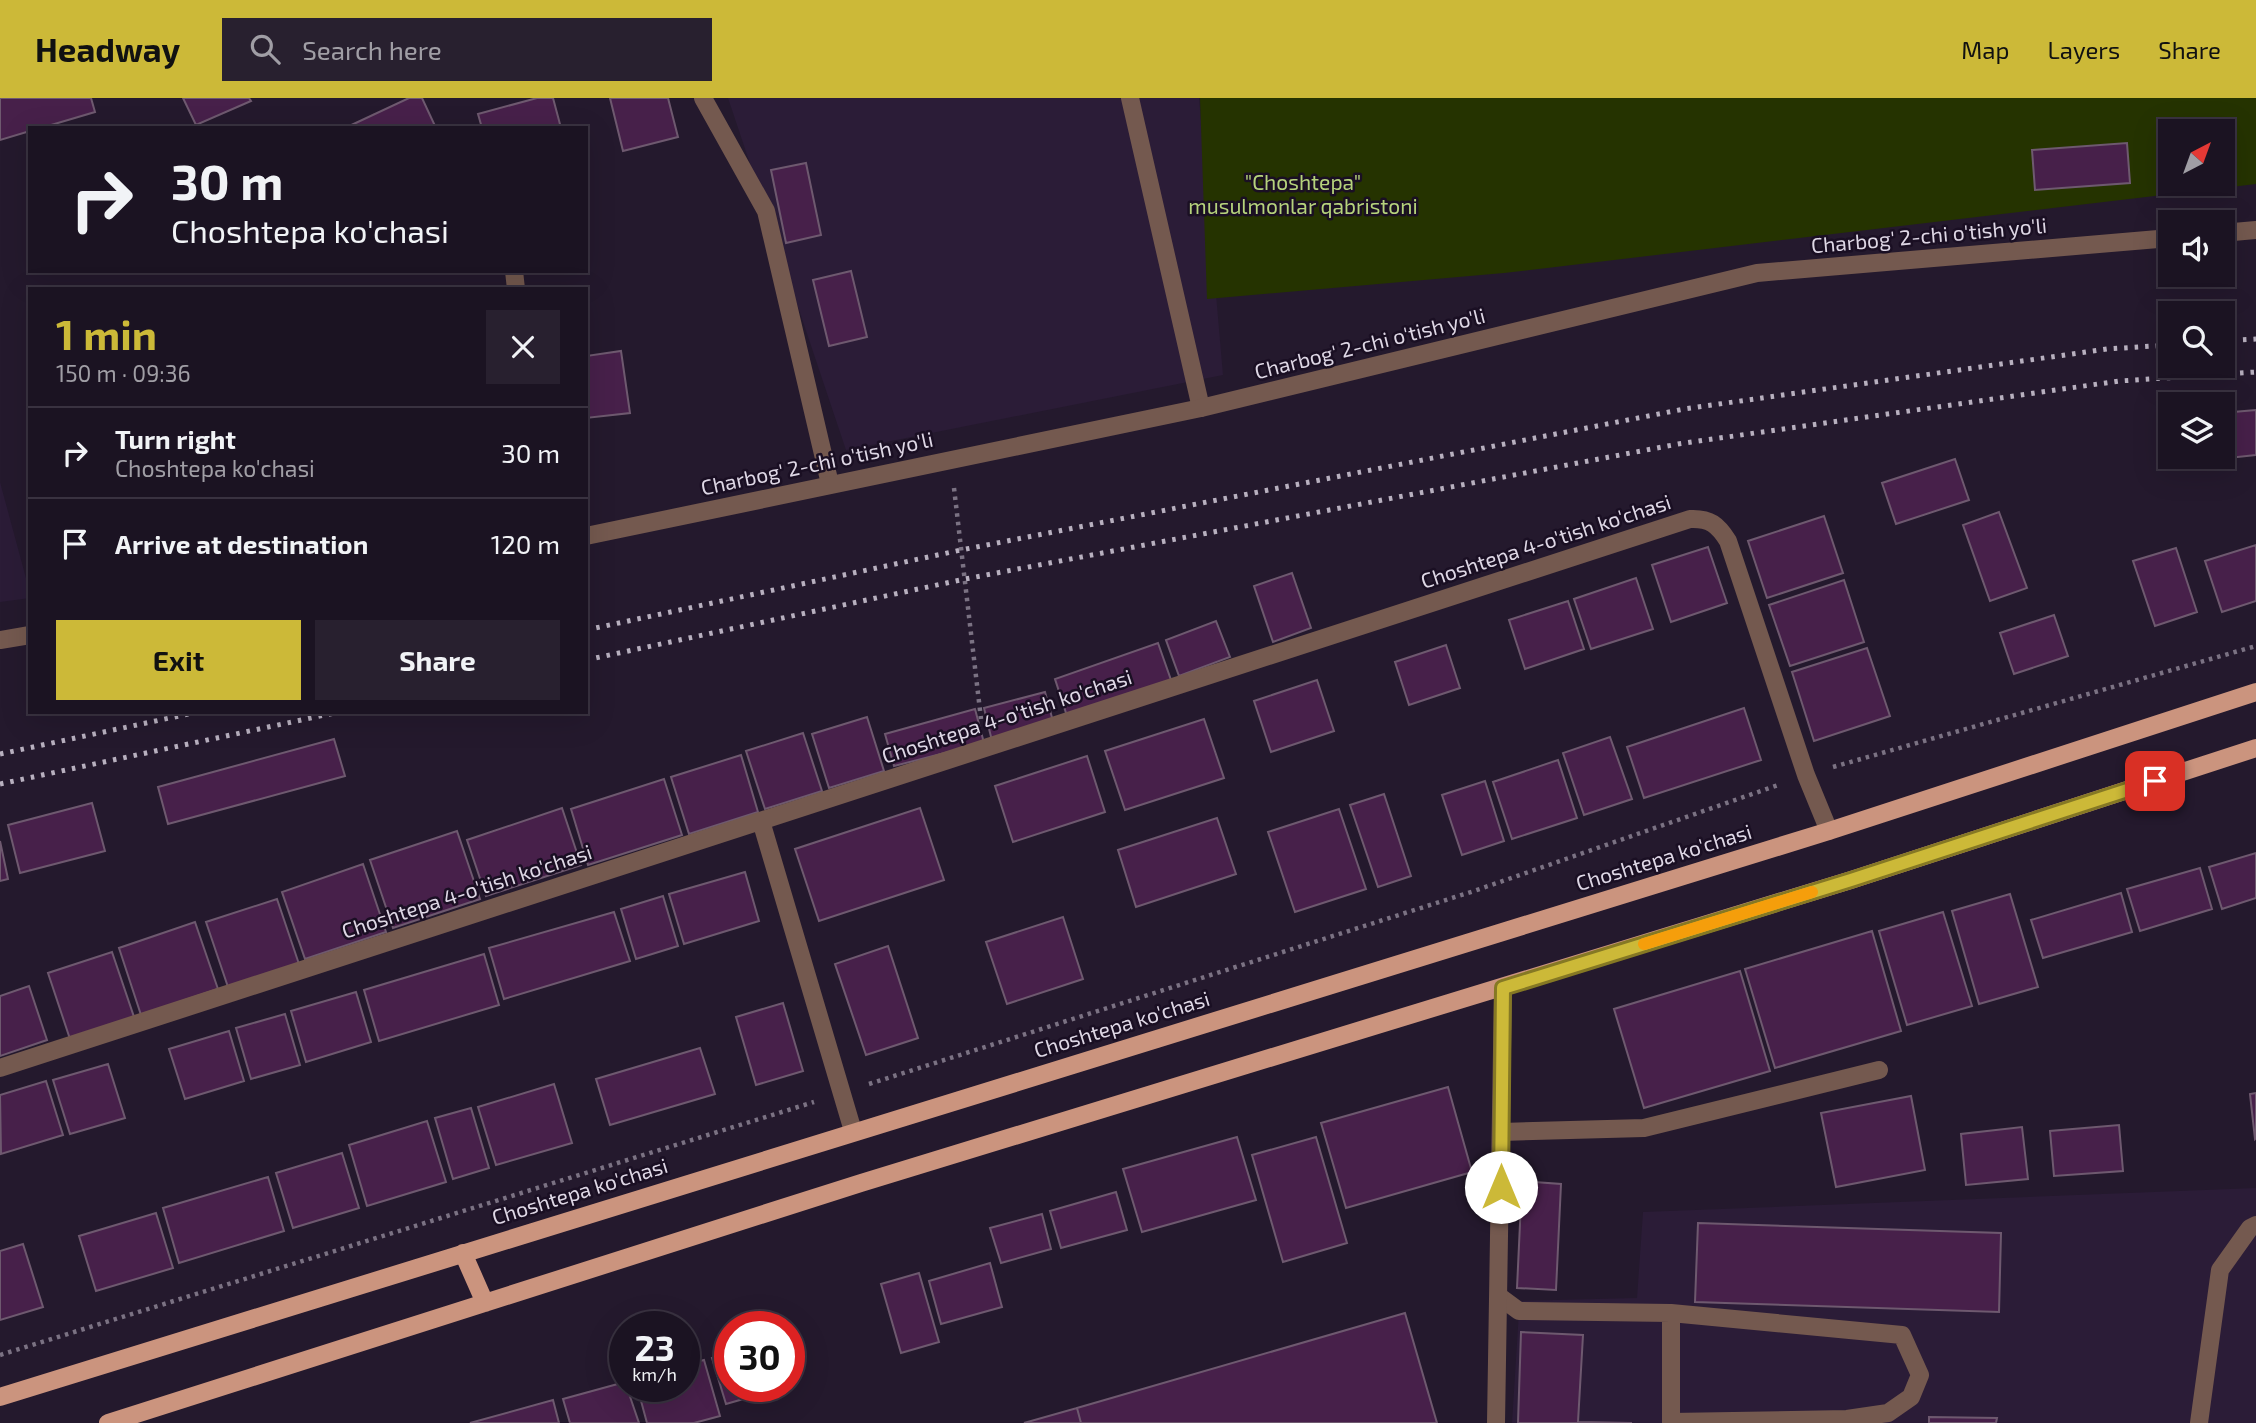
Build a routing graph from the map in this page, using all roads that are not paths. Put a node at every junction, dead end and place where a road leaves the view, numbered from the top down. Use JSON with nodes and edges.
{"nodes":[{"id":1,"x":703,"y":98,"type":"edge"},
{"id":2,"x":1130,"y":98,"type":"edge"},
{"id":3,"x":2256,"y":230,"type":"edge"},
{"id":4,"x":2235,"y":232,"type":"edge"},
{"id":5,"x":2158,"y":239,"type":"edge"},
{"id":6,"x":1201,"y":408,"type":"junction"},
{"id":7,"x":830,"y":484,"type":"junction"},
{"id":8,"x":588,"y":536,"type":"edge"},
{"id":9,"x":28,"y":635,"type":"edge"},
{"id":10,"x":0,"y":640,"type":"edge"},
{"id":11,"x":2256,"y":692,"type":"edge"},
{"id":12,"x":2256,"y":748,"type":"edge"},
{"id":13,"x":761,"y":821,"type":"junction"},
{"id":14,"x":1829,"y":831,"type":"junction"},
{"id":15,"x":1503,"y":988,"type":"junction"},
{"id":16,"x":0,"y":1068,"type":"edge"},
{"id":17,"x":1879,"y":1070,"type":"dead end"},
{"id":18,"x":853,"y":1131,"type":"junction"},
{"id":19,"x":1501,"y":1132,"type":"junction"},
{"id":20,"x":2256,"y":1225,"type":"edge"},
{"id":21,"x":463,"y":1253,"type":"junction"},
{"id":22,"x":1500,"y":1297,"type":"junction"},
{"id":23,"x":485,"y":1303,"type":"junction"},
{"id":24,"x":1671,"y":1313,"type":"junction"},
{"id":25,"x":0,"y":1396,"type":"edge"},
{"id":26,"x":1671,"y":1422,"type":"edge"},
{"id":27,"x":108,"y":1423,"type":"edge"},
{"id":28,"x":1496,"y":1423,"type":"edge"},
{"id":29,"x":2199,"y":1423,"type":"edge"}],
"edges":[{"from":1,"to":7,"type":"street"},
{"from":2,"to":6,"type":"street"},
{"from":3,"to":4,"type":"street"},
{"from":5,"to":6,"type":"street","name":"Charbog' 2-chi o'tish yo'li"},
{"from":6,"to":7,"type":"street","name":"Charbog' 2-chi o'tish yo'li"},
{"from":7,"to":8,"type":"street","name":"Charbog' 2-chi o'tish yo'li"},
{"from":9,"to":10,"type":"street"},
{"from":11,"to":14,"type":"main road","name":"Choshtepa ko'chasi"},
{"from":12,"to":15,"type":"main road"},
{"from":13,"to":14,"type":"street","name":"Choshtepa 4-o'tish ko'chasi"},
{"from":13,"to":16,"type":"street","name":"Choshtepa 4-o'tish ko'chasi"},
{"from":13,"to":18,"type":"street"},
{"from":14,"to":18,"type":"main road","name":"Choshtepa ko'chasi"},
{"from":15,"to":19,"type":"street"},
{"from":15,"to":23,"type":"main road"},
{"from":17,"to":19,"type":"street"},
{"from":18,"to":21,"type":"main road","name":"Choshtepa ko'chasi"},
{"from":19,"to":22,"type":"street"},
{"from":20,"to":29,"type":"street"},
{"from":21,"to":23,"type":"main road"},
{"from":21,"to":25,"type":"main road","name":"Choshtepa ko'chasi"},
{"from":22,"to":24,"type":"street"},
{"from":22,"to":28,"type":"street"},
{"from":23,"to":27,"type":"main road"},
{"from":24,"to":26,"type":"street"},
{"from":24,"to":26,"type":"street"}]}
